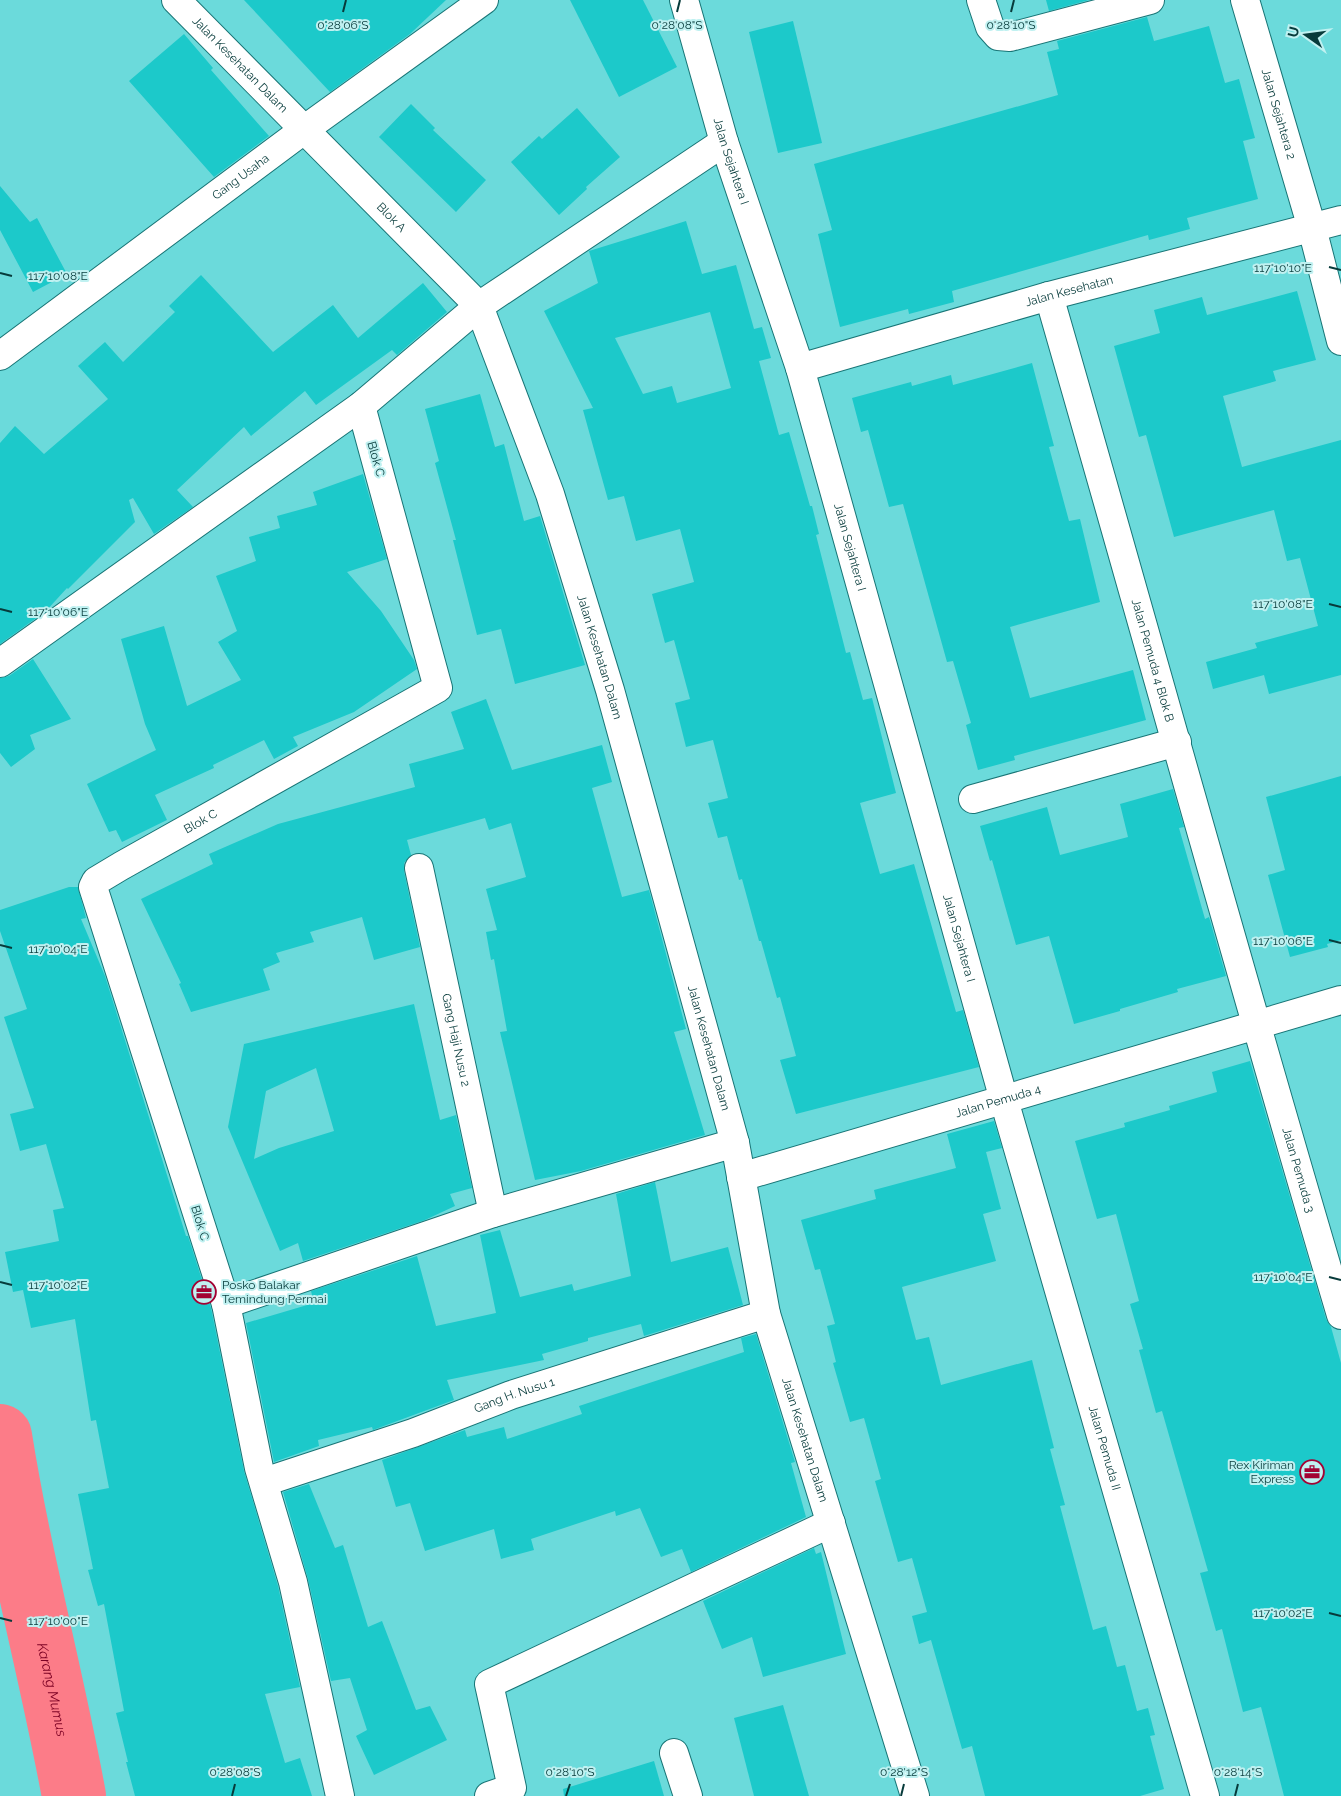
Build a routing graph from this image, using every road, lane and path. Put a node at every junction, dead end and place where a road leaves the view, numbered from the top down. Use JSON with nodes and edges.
{"nodes":[{"id":1,"x":176,"y":0,"type":"edge"},
{"id":2,"x":484,"y":0,"type":"edge"},
{"id":3,"x":684,"y":0,"type":"edge"},
{"id":4,"x":981,"y":0,"type":"edge"},
{"id":5,"x":1150,"y":0,"type":"edge"},
{"id":6,"x":1245,"y":0,"type":"edge"},
{"id":7,"x":305,"y":129,"type":"junction"},
{"id":8,"x":724,"y":142,"type":"junction"},
{"id":9,"x":1341,"y":220,"type":"edge"},
{"id":10,"x":1312,"y":228,"type":"junction"},
{"id":11,"x":1049,"y":296,"type":"junction"},
{"id":12,"x":479,"y":306,"type":"junction"},
{"id":13,"x":1341,"y":341,"type":"edge"},
{"id":14,"x":0,"y":356,"type":"edge"},
{"id":15,"x":800,"y":368,"type":"junction"},
{"id":16,"x":361,"y":406,"type":"junction"},
{"id":17,"x":0,"y":663,"type":"edge"},
{"id":18,"x":1177,"y":742,"type":"junction"},
{"id":19,"x":973,"y":799,"type":"dead end"},
{"id":20,"x":419,"y":868,"type":"dead end"},
{"id":21,"x":1341,"y":1000,"type":"edge"},
{"id":22,"x":1255,"y":1026,"type":"junction"},
{"id":23,"x":1004,"y":1100,"type":"junction"},
{"id":24,"x":735,"y":1143,"type":"junction"},
{"id":25,"x":741,"y":1177,"type":"junction"},
{"id":26,"x":493,"y":1213,"type":"junction"},
{"id":27,"x":226,"y":1304,"type":"junction"},
{"id":28,"x":766,"y":1314,"type":"junction"},
{"id":29,"x":1341,"y":1315,"type":"edge"},
{"id":30,"x":264,"y":1482,"type":"junction"},
{"id":31,"x":831,"y":1524,"type":"junction"},
{"id":32,"x":674,"y":1753,"type":"dead end"},
{"id":33,"x":340,"y":1796,"type":"edge"},
{"id":34,"x":489,"y":1796,"type":"edge"},
{"id":35,"x":688,"y":1796,"type":"edge"},
{"id":36,"x":915,"y":1796,"type":"edge"},
{"id":37,"x":1205,"y":1796,"type":"edge"}],
"edges":[{"from":1,"to":7,"type":"street","name":"Jalan Kesehatan Dalam"},
{"from":2,"to":7,"type":"street","name":"Gang Usaha"},
{"from":3,"to":8,"type":"street","name":"Jalan Sejahtera I"},
{"from":4,"to":5,"type":"street"},
{"from":6,"to":10,"type":"street","name":"Jalan Sejahtera 2"},
{"from":7,"to":12,"type":"street","name":"Blok A"},
{"from":7,"to":14,"type":"street","name":"Gang Usaha"},
{"from":8,"to":12,"type":"street"},
{"from":8,"to":15,"type":"street","name":"Jalan Sejahtera I"},
{"from":9,"to":10,"type":"street","name":"Jalan Kesehatan"},
{"from":10,"to":11,"type":"street","name":"Jalan Kesehatan"},
{"from":10,"to":13,"type":"street","name":"Jalan Sejahtera 2"},
{"from":11,"to":15,"type":"street","name":"Jalan Kesehatan"},
{"from":11,"to":18,"type":"street","name":"Jalan Pemuda 4 Blok B"},
{"from":12,"to":16,"type":"street"},
{"from":12,"to":24,"type":"street","name":"Jalan Kesehatan Dalam"},
{"from":15,"to":23,"type":"street","name":"Jalan Sejahtera I"},
{"from":16,"to":17,"type":"street"},
{"from":16,"to":27,"type":"street","name":"Blok C"},
{"from":18,"to":19,"type":"street"},
{"from":18,"to":22,"type":"street","name":"Jalan Pemuda 4 Blok B"},
{"from":20,"to":26,"type":"street","name":"Gang Haji Nusu 2"},
{"from":21,"to":22,"type":"street","name":"Jalan Pemuda 4"},
{"from":22,"to":23,"type":"street","name":"Jalan Pemuda 4"},
{"from":22,"to":29,"type":"street","name":"Jalan Pemuda 3"},
{"from":23,"to":25,"type":"street","name":"Jalan Pemuda 4"},
{"from":23,"to":37,"type":"street","name":"Jalan Pemuda II"},
{"from":24,"to":25,"type":"street","name":"Jalan Kesehatan Dalam"},
{"from":24,"to":26,"type":"street"},
{"from":25,"to":28,"type":"street","name":"Jalan Kesehatan Dalam"},
{"from":26,"to":27,"type":"street"},
{"from":27,"to":30,"type":"street"},
{"from":28,"to":30,"type":"street","name":"Gang H. Nusu 1"},
{"from":28,"to":31,"type":"street","name":"Jalan Kesehatan Dalam"},
{"from":30,"to":33,"type":"street"},
{"from":31,"to":34,"type":"street"},
{"from":31,"to":36,"type":"street","name":"Jalan Kesehatan Dalam"},
{"from":32,"to":35,"type":"street"}]}
